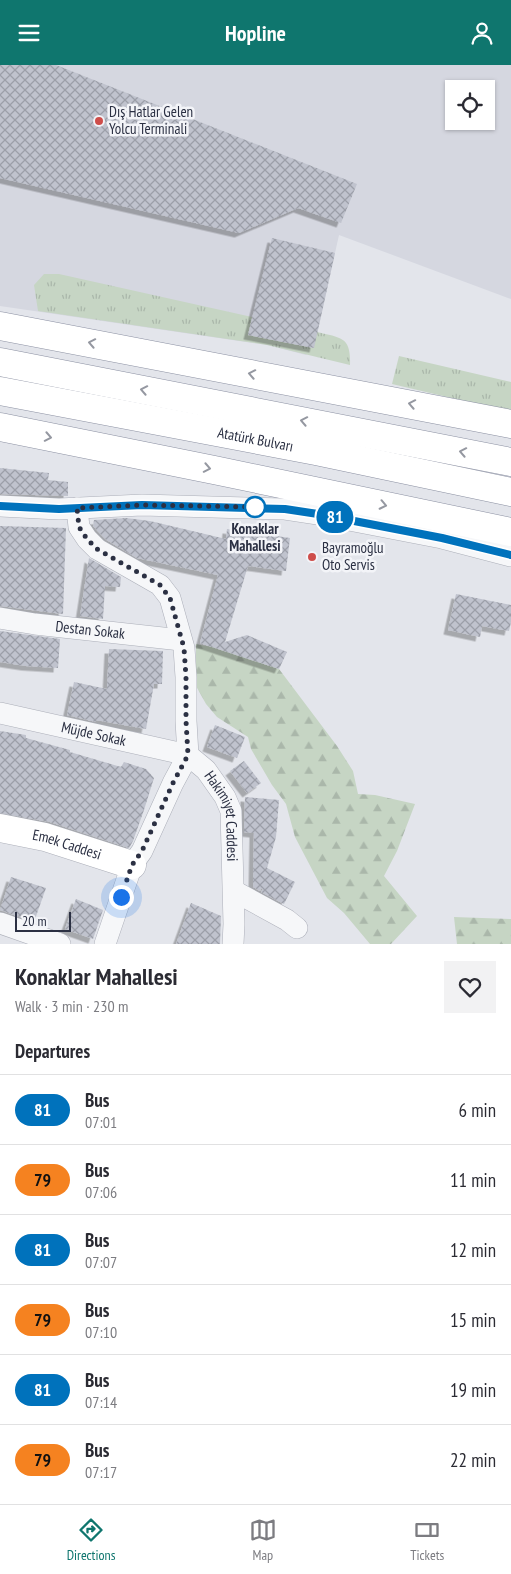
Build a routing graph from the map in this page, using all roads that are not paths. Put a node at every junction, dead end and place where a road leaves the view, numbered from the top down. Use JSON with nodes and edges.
{"nodes":[{"id":1,"x":0,"y":326,"type":"edge"},
{"id":2,"x":0,"y":363,"type":"edge"},
{"id":3,"x":0,"y":391,"type":"edge"},
{"id":4,"x":511,"y":424,"type":"edge"},
{"id":5,"x":0,"y":427,"type":"edge"},
{"id":6,"x":511,"y":462,"type":"edge"},
{"id":7,"x":511,"y":492,"type":"edge"},
{"id":8,"x":0,"y":506,"type":"edge"},
{"id":9,"x":77,"y":508,"type":"junction"},
{"id":10,"x":511,"y":532,"type":"edge"},
{"id":11,"x":511,"y":555,"type":"edge"},
{"id":12,"x":0,"y":618,"type":"edge"},
{"id":13,"x":181,"y":640,"type":"junction"},
{"id":14,"x":0,"y":713,"type":"edge"},
{"id":15,"x":188,"y":755,"type":"junction"},
{"id":16,"x":0,"y":828,"type":"edge"},
{"id":17,"x":132,"y":865,"type":"junction"},
{"id":18,"x":234,"y":891,"type":"junction"},
{"id":19,"x":0,"y":923,"type":"edge"},
{"id":20,"x":297,"y":929,"type":"dead end"},
{"id":21,"x":60,"y":944,"type":"edge"},
{"id":22,"x":105,"y":944,"type":"edge"},
{"id":23,"x":233,"y":944,"type":"edge"}],
"edges":[{"from":4,"to":1,"type":"main road","one_way":true},
{"from":6,"to":2,"type":"main road","name":"Atatürk Bulvarı","one_way":true},
{"from":3,"to":7,"type":"main road","name":"Atatürk Bulvarı"},
{"from":5,"to":10,"type":"main road","one_way":true},
{"from":8,"to":9,"type":"street"},
{"from":9,"to":11,"type":"street"},
{"from":9,"to":13,"type":"street","name":"Hakimiyet Caddesi"},
{"from":12,"to":13,"type":"street","name":"Destan Sokak"},
{"from":13,"to":15,"type":"street","name":"Hakimiyet Caddesi"},
{"from":14,"to":15,"type":"street","name":"Müjde Sokak"},
{"from":15,"to":17,"type":"street"},
{"from":15,"to":18,"type":"street","name":"Hakimiyet Caddesi"},
{"from":16,"to":17,"type":"main road","name":"Emek Caddesi"},
{"from":17,"to":22,"type":"street"},
{"from":18,"to":20,"type":"street"},
{"from":18,"to":23,"type":"street","name":"Hakimiyet Caddesi"},
{"from":19,"to":21,"type":"street"}]}
